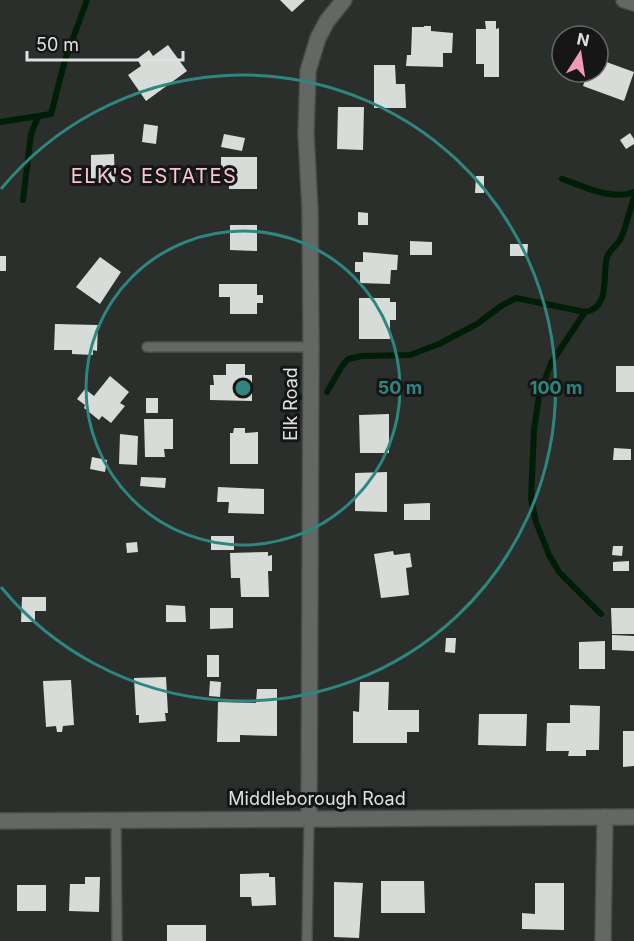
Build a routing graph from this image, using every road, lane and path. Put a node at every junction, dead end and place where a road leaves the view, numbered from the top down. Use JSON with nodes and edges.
{"nodes":[{"id":1,"x":344,"y":0,"type":"edge"},
{"id":2,"x":624,"y":0,"type":"edge"},
{"id":3,"x":634,"y":3,"type":"edge"},
{"id":4,"x":147,"y":347,"type":"dead end"},
{"id":5,"x":311,"y":347,"type":"junction"},
{"id":6,"x":605,"y":817,"type":"junction"},
{"id":7,"x":634,"y":817,"type":"edge"},
{"id":8,"x":309,"y":819,"type":"junction"},
{"id":9,"x":116,"y":820,"type":"junction"},
{"id":10,"x":0,"y":821,"type":"edge"},
{"id":11,"x":117,"y":941,"type":"edge"},
{"id":12,"x":307,"y":941,"type":"edge"},
{"id":13,"x":603,"y":941,"type":"edge"}],
"edges":[{"from":1,"to":5,"type":"street","name":"Elk Road"},
{"from":2,"to":3,"type":"street"},
{"from":4,"to":5,"type":"lane"},
{"from":5,"to":8,"type":"street","name":"Elk Road"},
{"from":6,"to":7,"type":"street","name":"Middleborough Road"},
{"from":6,"to":8,"type":"street","name":"Middleborough Road"},
{"from":6,"to":13,"type":"street"},
{"from":8,"to":9,"type":"street","name":"Middleborough Road"},
{"from":8,"to":12,"type":"lane"},
{"from":9,"to":10,"type":"street","name":"Middleborough Road"},
{"from":9,"to":11,"type":"lane"}]}
